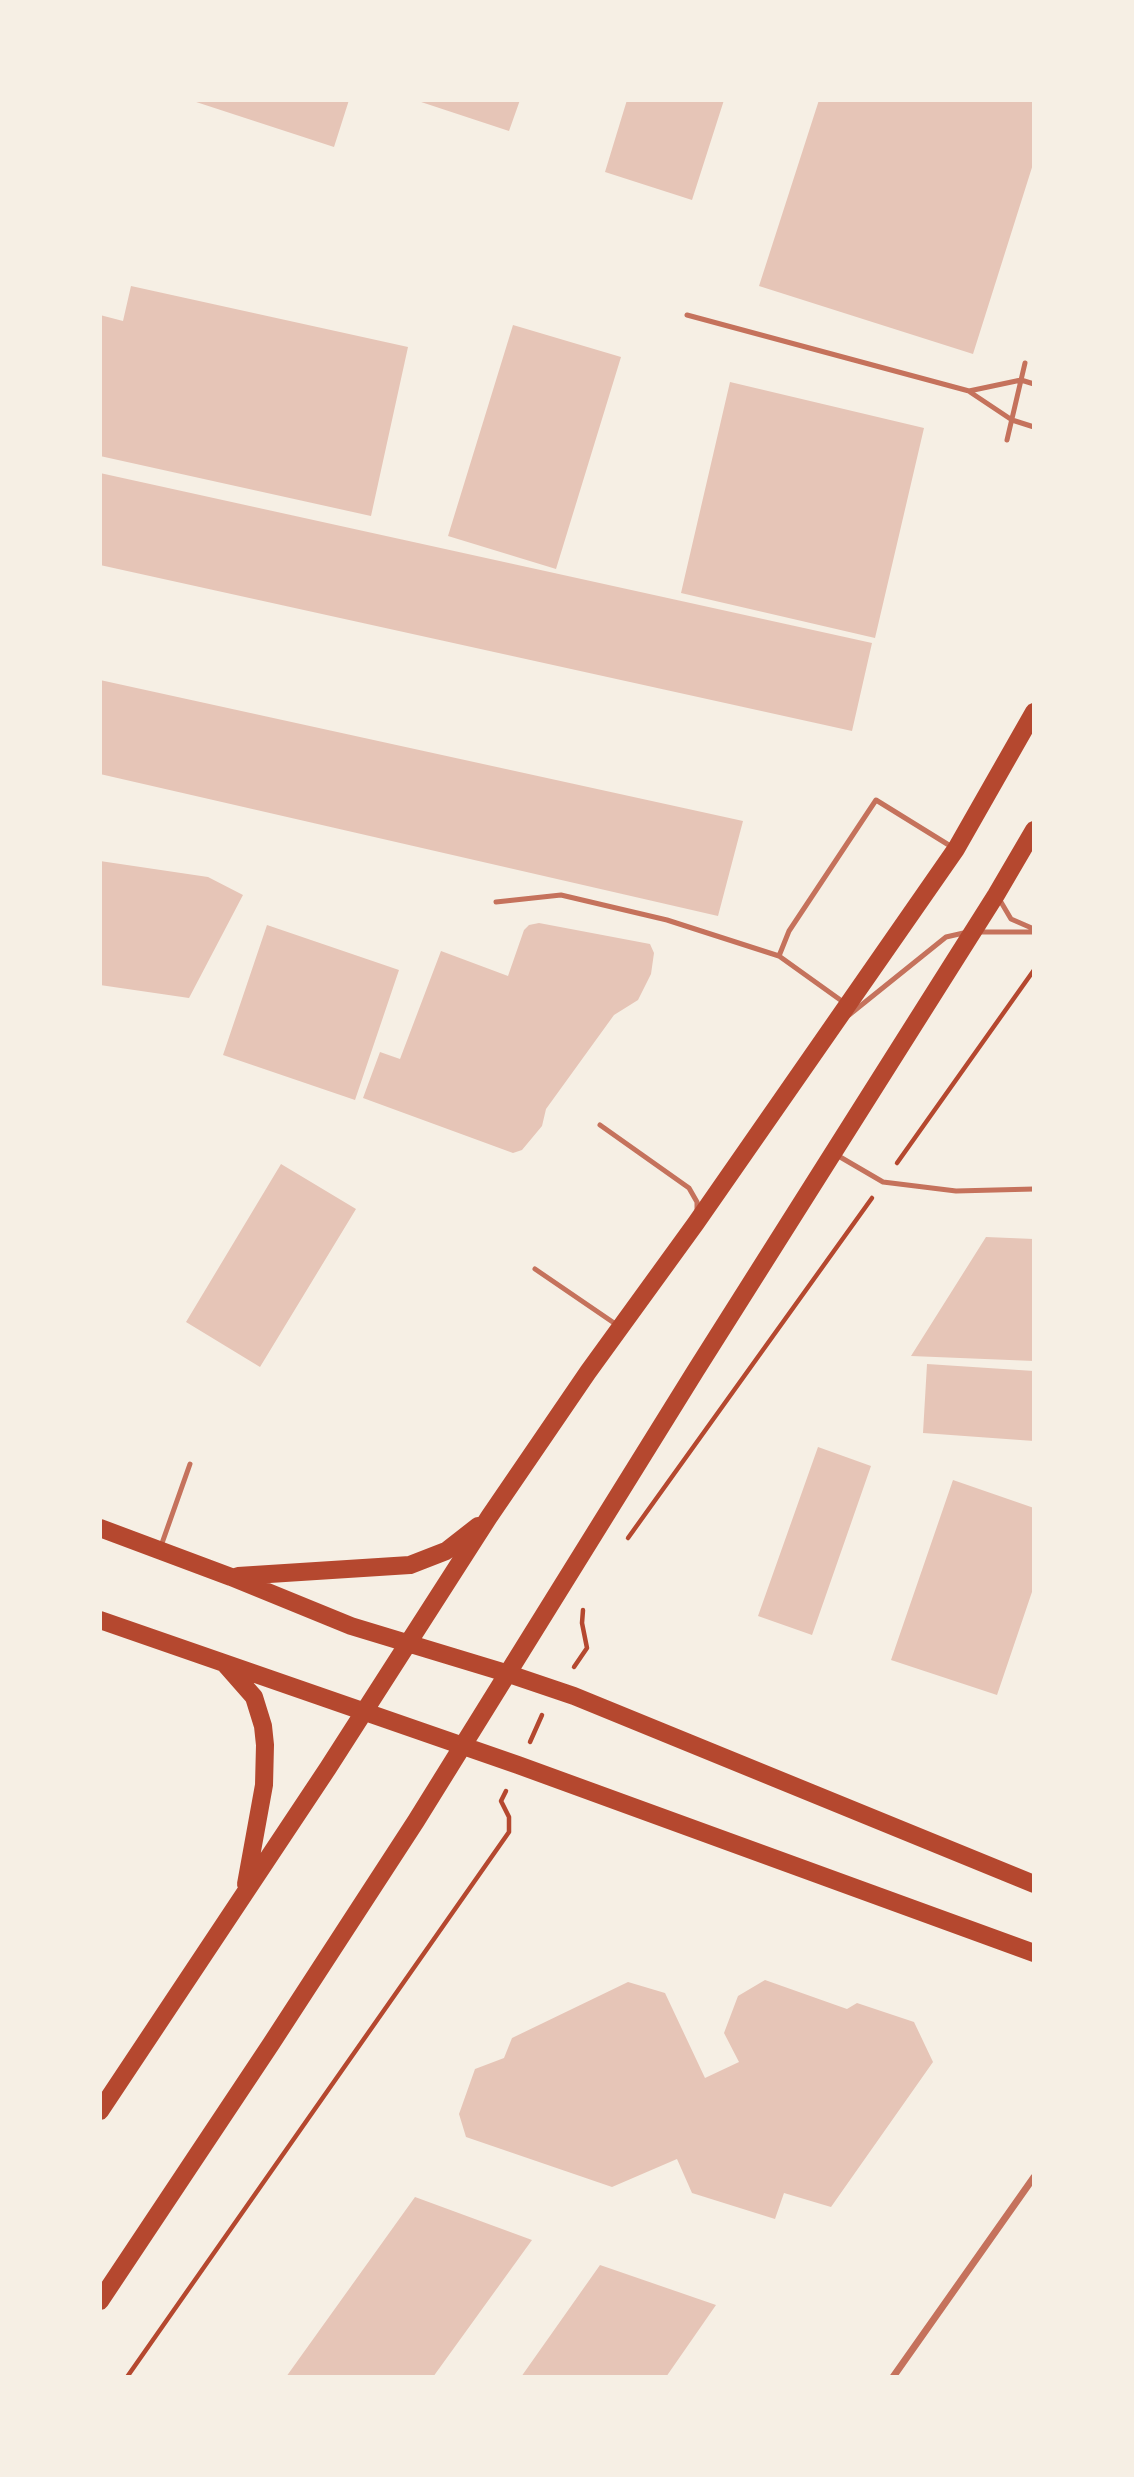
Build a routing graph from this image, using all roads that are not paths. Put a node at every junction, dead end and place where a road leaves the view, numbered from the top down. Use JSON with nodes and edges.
{"nodes":[{"id":1,"x":687,"y":316,"type":"dead end"},
{"id":2,"x":1025,"y":363,"type":"dead end"},
{"id":3,"x":1021,"y":380,"type":"junction"},
{"id":4,"x":1034,"y":384,"type":"edge"},
{"id":5,"x":969,"y":391,"type":"junction"},
{"id":6,"x":1012,"y":420,"type":"junction"},
{"id":7,"x":1034,"y":427,"type":"edge"},
{"id":8,"x":1007,"y":440,"type":"dead end"},
{"id":9,"x":1034,"y":712,"type":"edge"},
{"id":10,"x":1034,"y":830,"type":"edge"},
{"id":11,"x":956,"y":849,"type":"junction"},
{"id":12,"x":996,"y":895,"type":"junction"},
{"id":13,"x":496,"y":902,"type":"dead end"},
{"id":14,"x":1034,"y":931,"type":"edge"},
{"id":15,"x":973,"y":932,"type":"junction"},
{"id":16,"x":779,"y":956,"type":"junction"},
{"id":17,"x":848,"y":1005,"type":"junction"},
{"id":18,"x":830,"y":1031,"type":"junction"},
{"id":19,"x":600,"y":1125,"type":"dead end"},
{"id":20,"x":833,"y":1153,"type":"junction"},
{"id":21,"x":1034,"y":1189,"type":"edge"},
{"id":22,"x":696,"y":1223,"type":"junction"},
{"id":23,"x":535,"y":1269,"type":"dead end"},
{"id":24,"x":620,"y":1327,"type":"junction"},
{"id":25,"x":190,"y":1464,"type":"dead end"},
{"id":26,"x":489,"y":1517,"type":"junction"},
{"id":27,"x":100,"y":1528,"type":"edge"},
{"id":28,"x":159,"y":1550,"type":"junction"},
{"id":29,"x":231,"y":1577,"type":"junction"},
{"id":30,"x":100,"y":1620,"type":"edge"},
{"id":31,"x":407,"y":1644,"type":"junction"},
{"id":32,"x":224,"y":1663,"type":"junction"},
{"id":33,"x":506,"y":1673,"type":"junction"},
{"id":34,"x":363,"y":1712,"type":"junction"},
{"id":35,"x":461,"y":1745,"type":"junction"},
{"id":36,"x":1034,"y":1884,"type":"edge"},
{"id":37,"x":244,"y":1891,"type":"junction"},
{"id":38,"x":1034,"y":1953,"type":"edge"},
{"id":39,"x":100,"y":2111,"type":"edge"},
{"id":40,"x":1034,"y":2177,"type":"edge"},
{"id":41,"x":100,"y":2301,"type":"edge"},
{"id":42,"x":893,"y":2377,"type":"edge"}],
"edges":[{"from":1,"to":5,"type":"lane"},
{"from":2,"to":3,"type":"lane"},
{"from":3,"to":4,"type":"lane"},
{"from":3,"to":5,"type":"lane"},
{"from":3,"to":6,"type":"lane"},
{"from":5,"to":6,"type":"lane"},
{"from":6,"to":7,"type":"lane"},
{"from":6,"to":8,"type":"lane"},
{"from":9,"to":11,"type":"main road"},
{"from":10,"to":12,"type":"main road"},
{"from":11,"to":16,"type":"lane"},
{"from":11,"to":17,"type":"main road"},
{"from":12,"to":14,"type":"lane"},
{"from":12,"to":15,"type":"main road"},
{"from":13,"to":16,"type":"lane"},
{"from":14,"to":15,"type":"lane"},
{"from":15,"to":18,"type":"lane"},
{"from":15,"to":20,"type":"main road"},
{"from":16,"to":17,"type":"lane"},
{"from":17,"to":18,"type":"main road"},
{"from":18,"to":22,"type":"main road"},
{"from":19,"to":22,"type":"lane"},
{"from":20,"to":21,"type":"lane"},
{"from":20,"to":33,"type":"main road"},
{"from":22,"to":24,"type":"main road"},
{"from":23,"to":24,"type":"lane"},
{"from":24,"to":26,"type":"main road"},
{"from":25,"to":28,"type":"lane"},
{"from":26,"to":29,"type":"main road"},
{"from":26,"to":31,"type":"main road"},
{"from":27,"to":28,"type":"main road"},
{"from":28,"to":29,"type":"main road"},
{"from":29,"to":31,"type":"main road"},
{"from":30,"to":32,"type":"main road"},
{"from":31,"to":33,"type":"main road"},
{"from":31,"to":34,"type":"main road"},
{"from":32,"to":34,"type":"main road"},
{"from":32,"to":37,"type":"main road"},
{"from":33,"to":35,"type":"main road"},
{"from":33,"to":36,"type":"main road"},
{"from":34,"to":35,"type":"main road"},
{"from":34,"to":37,"type":"main road"},
{"from":35,"to":38,"type":"main road"},
{"from":35,"to":41,"type":"main road"},
{"from":37,"to":39,"type":"main road"},
{"from":40,"to":42,"type":"street"}]}
